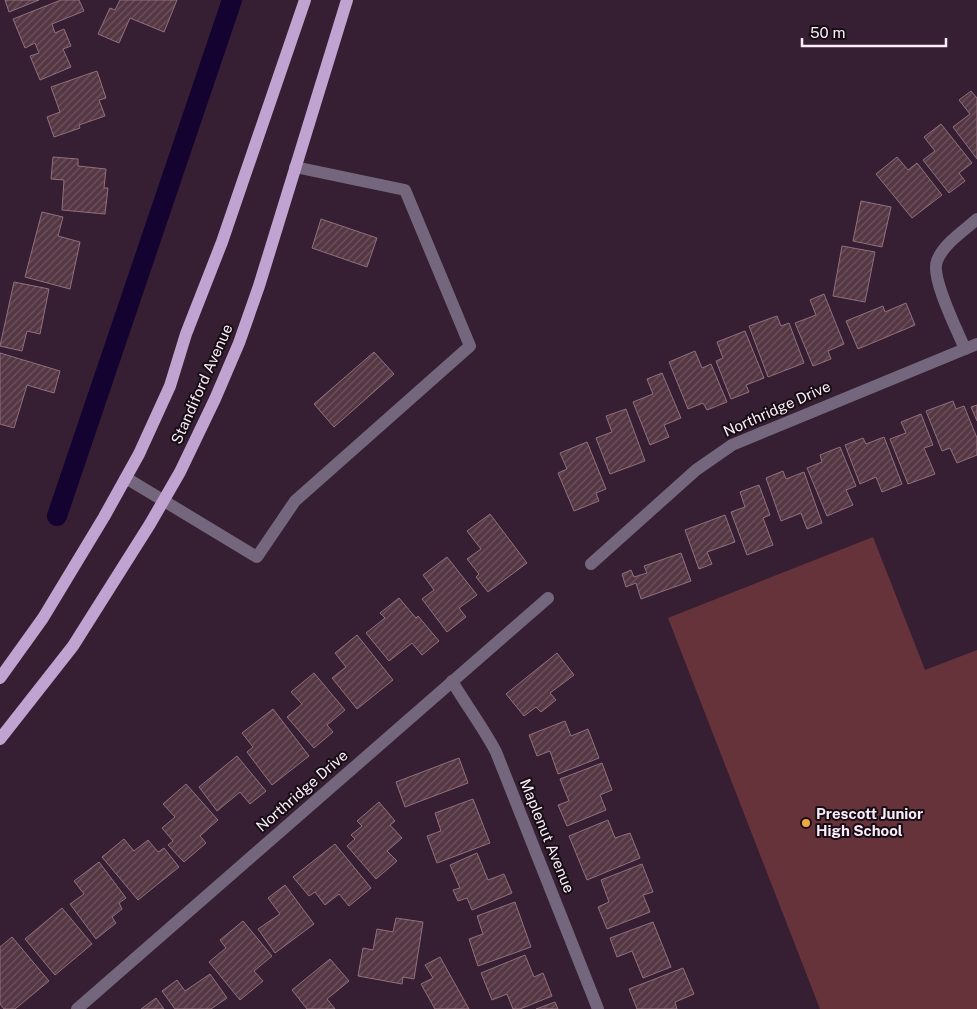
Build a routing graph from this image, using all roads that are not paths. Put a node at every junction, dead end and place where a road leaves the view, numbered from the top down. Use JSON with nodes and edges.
{"nodes":[{"id":1,"x":305,"y":0,"type":"edge"},
{"id":2,"x":347,"y":0,"type":"edge"},
{"id":3,"x":295,"y":167,"type":"junction"},
{"id":4,"x":977,"y":219,"type":"edge"},
{"id":5,"x":977,"y":344,"type":"edge"},
{"id":6,"x":965,"y":349,"type":"junction"},
{"id":7,"x":126,"y":478,"type":"junction"},
{"id":8,"x":162,"y":501,"type":"junction"},
{"id":9,"x":592,"y":564,"type":"dead end"},
{"id":10,"x":548,"y":598,"type":"dead end"},
{"id":11,"x":0,"y":678,"type":"edge"},
{"id":12,"x":452,"y":681,"type":"junction"},
{"id":13,"x":0,"y":739,"type":"edge"},
{"id":14,"x":77,"y":1009,"type":"edge"},
{"id":15,"x":598,"y":1009,"type":"edge"}],
"edges":[{"from":1,"to":7,"type":"main road","name":"Standiford Avenue"},
{"from":2,"to":3,"type":"main road","name":"Standiford Avenue"},
{"from":3,"to":8,"type":"main road","name":"Standiford Avenue"},
{"from":3,"to":8,"type":"street"},
{"from":4,"to":6,"type":"street"},
{"from":5,"to":6,"type":"street","name":"Northridge Drive"},
{"from":6,"to":9,"type":"street","name":"Northridge Drive"},
{"from":7,"to":8,"type":"street"},
{"from":7,"to":11,"type":"main road","name":"Standiford Avenue"},
{"from":8,"to":13,"type":"main road","name":"Standiford Avenue"},
{"from":10,"to":12,"type":"street","name":"Northridge Drive"},
{"from":12,"to":14,"type":"street","name":"Northridge Drive"},
{"from":12,"to":15,"type":"street","name":"Maplenut Avenue"}]}
